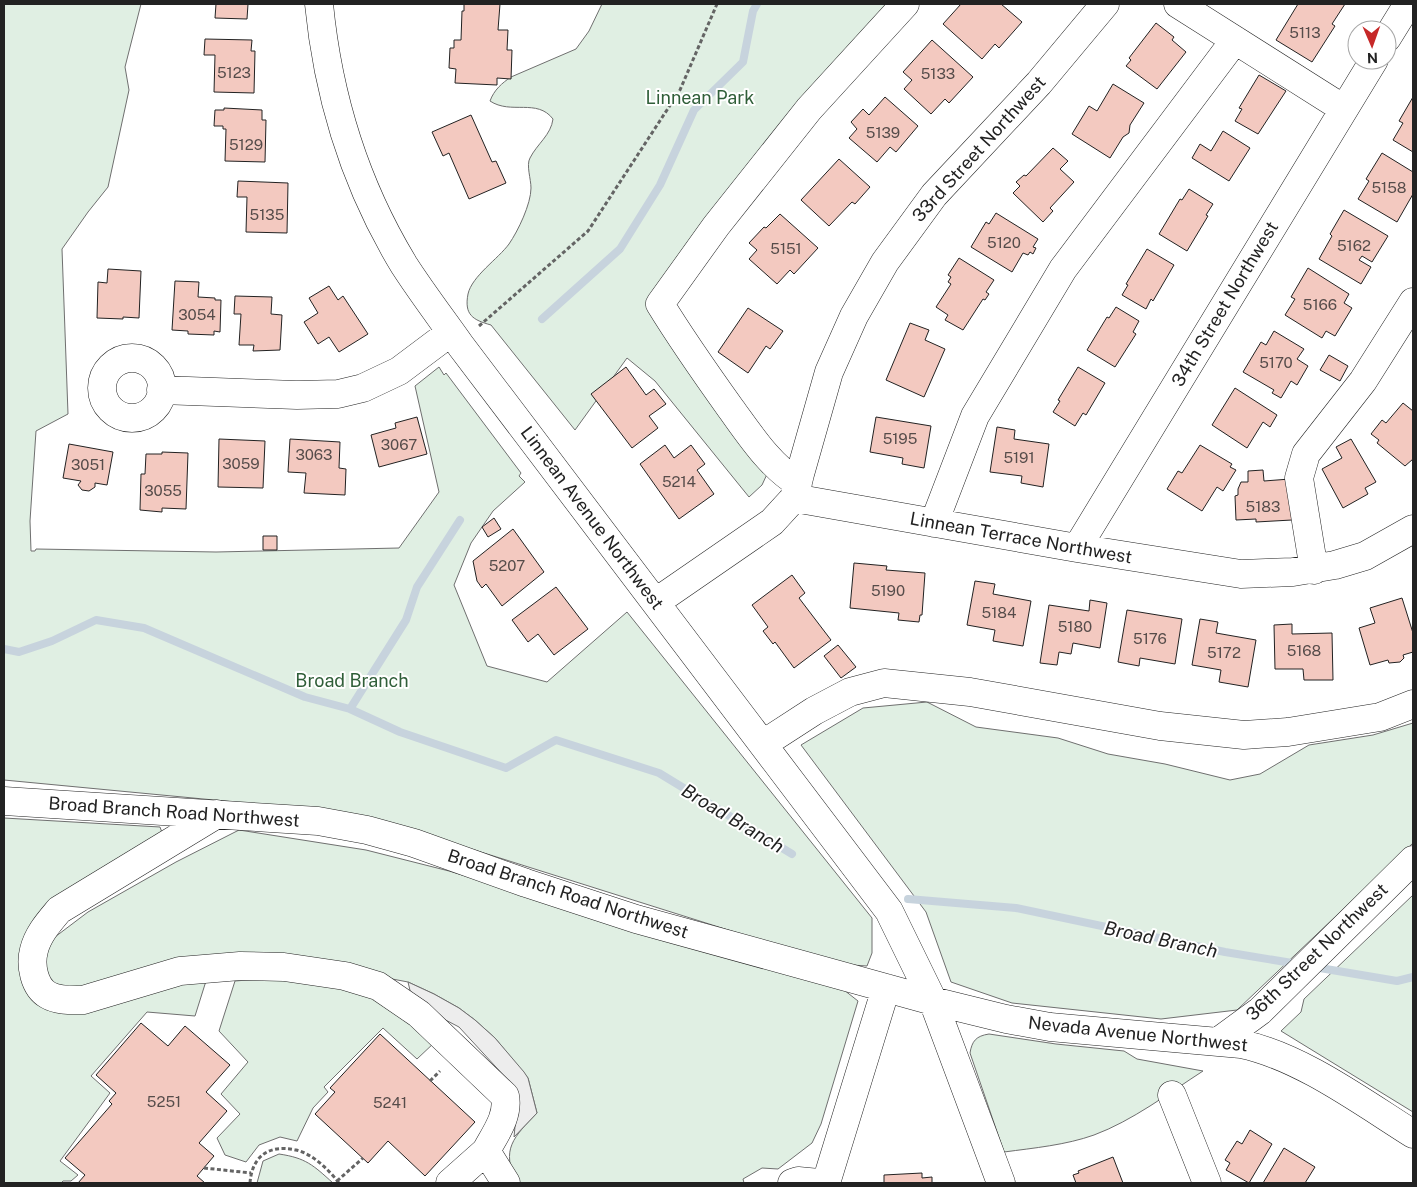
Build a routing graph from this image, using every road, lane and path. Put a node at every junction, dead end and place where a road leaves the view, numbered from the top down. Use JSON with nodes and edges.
{"nodes":[{"id":1,"x":319,"y":4,"type":"edge"},
{"id":2,"x":717,"y":4,"type":"edge"},
{"id":3,"x":905,"y":4,"type":"edge"},
{"id":4,"x":1105,"y":4,"type":"edge"},
{"id":5,"x":1178,"y":4,"type":"edge"},
{"id":6,"x":1408,"y":4,"type":"edge"},
{"id":7,"x":1397,"y":22,"type":"edge"},
{"id":8,"x":1235,"y":40,"type":"junction"},
{"id":9,"x":1368,"y":70,"type":"edge"},
{"id":10,"x":1344,"y":109,"type":"junction"},
{"id":11,"x":1413,"y":302,"type":"edge"},
{"id":12,"x":462,"y":332,"type":"junction"},
{"id":13,"x":161,"y":390,"type":"dead end"},
{"id":14,"x":796,"y":490,"type":"junction"},
{"id":15,"x":934,"y":523,"type":"junction"},
{"id":16,"x":1413,"y":529,"type":"edge"},
{"id":17,"x":1077,"y":548,"type":"junction"},
{"id":18,"x":1314,"y":570,"type":"junction"},
{"id":19,"x":656,"y":602,"type":"junction"},
{"id":20,"x":1413,"y":704,"type":"edge"},
{"id":21,"x":763,"y":744,"type":"junction"},
{"id":22,"x":4,"y":801,"type":"edge"},
{"id":23,"x":217,"y":814,"type":"junction"},
{"id":24,"x":1413,"y":860,"type":"edge"},
{"id":25,"x":886,"y":988,"type":"junction"},
{"id":26,"x":933,"y":1001,"type":"junction"},
{"id":27,"x":1219,"y":1042,"type":"junction"},
{"id":28,"x":1172,"y":1095,"type":"dead end"},
{"id":29,"x":1413,"y":1134,"type":"edge"},
{"id":30,"x":486,"y":1152,"type":"junction"},
{"id":31,"x":363,"y":1158,"type":"dead end"},
{"id":32,"x":204,"y":1168,"type":"dead end"},
{"id":33,"x":251,"y":1173,"type":"junction"},
{"id":34,"x":338,"y":1182,"type":"edge"},
{"id":35,"x":250,"y":1183,"type":"edge"},
{"id":36,"x":450,"y":1183,"type":"edge"},
{"id":37,"x":506,"y":1183,"type":"edge"},
{"id":38,"x":792,"y":1183,"type":"edge"},
{"id":39,"x":819,"y":1183,"type":"edge"},
{"id":40,"x":826,"y":1183,"type":"edge"},
{"id":41,"x":1001,"y":1183,"type":"edge"},
{"id":42,"x":1207,"y":1183,"type":"edge"}],
"edges":[{"from":1,"to":12,"type":"street","name":"Linnean Avenue Northwest"},
{"from":2,"to":12,"type":"path"},
{"from":3,"to":14,"type":"street"},
{"from":4,"to":14,"type":"street","name":"33rd Street Northwest"},
{"from":5,"to":8,"type":"street"},
{"from":6,"to":7,"type":"street"},
{"from":8,"to":10,"type":"street"},
{"from":8,"to":15,"type":"street"},
{"from":9,"to":10,"type":"street","name":"34th Street Northwest"},
{"from":10,"to":17,"type":"street","name":"34th Street Northwest"},
{"from":11,"to":18,"type":"street"},
{"from":12,"to":13,"type":"street"},
{"from":12,"to":19,"type":"street","name":"Linnean Avenue Northwest"},
{"from":14,"to":15,"type":"street","name":"Linnean Terrace Northwest"},
{"from":14,"to":19,"type":"street"},
{"from":15,"to":17,"type":"street","name":"Linnean Terrace Northwest"},
{"from":16,"to":18,"type":"street","name":"Linnean Terrace Northwest"},
{"from":17,"to":18,"type":"street","name":"Linnean Terrace Northwest"},
{"from":19,"to":21,"type":"street","name":"Linnean Avenue Northwest"},
{"from":20,"to":21,"type":"street"},
{"from":21,"to":26,"type":"street","name":"Linnean Avenue Northwest"},
{"from":22,"to":23,"type":"street","name":"Broad Branch Road Northwest"},
{"from":23,"to":25,"type":"street","name":"Broad Branch Road Northwest"},
{"from":23,"to":30,"type":"street"},
{"from":24,"to":27,"type":"street","name":"36th Street Northwest"},
{"from":25,"to":26,"type":"street","name":"Broad Branch Road Northwest"},
{"from":25,"to":40,"type":"street"},
{"from":26,"to":27,"type":"street","name":"Nevada Avenue Northwest"},
{"from":26,"to":41,"type":"street"},
{"from":27,"to":29,"type":"street","name":"Nevada Avenue Northwest"},
{"from":28,"to":42,"type":"street"},
{"from":30,"to":36,"type":"street"},
{"from":30,"to":37,"type":"street"},
{"from":31,"to":34,"type":"path"},
{"from":32,"to":33,"type":"path"},
{"from":33,"to":34,"type":"path"},
{"from":33,"to":35,"type":"path"},
{"from":38,"to":39,"type":"street"}]}
